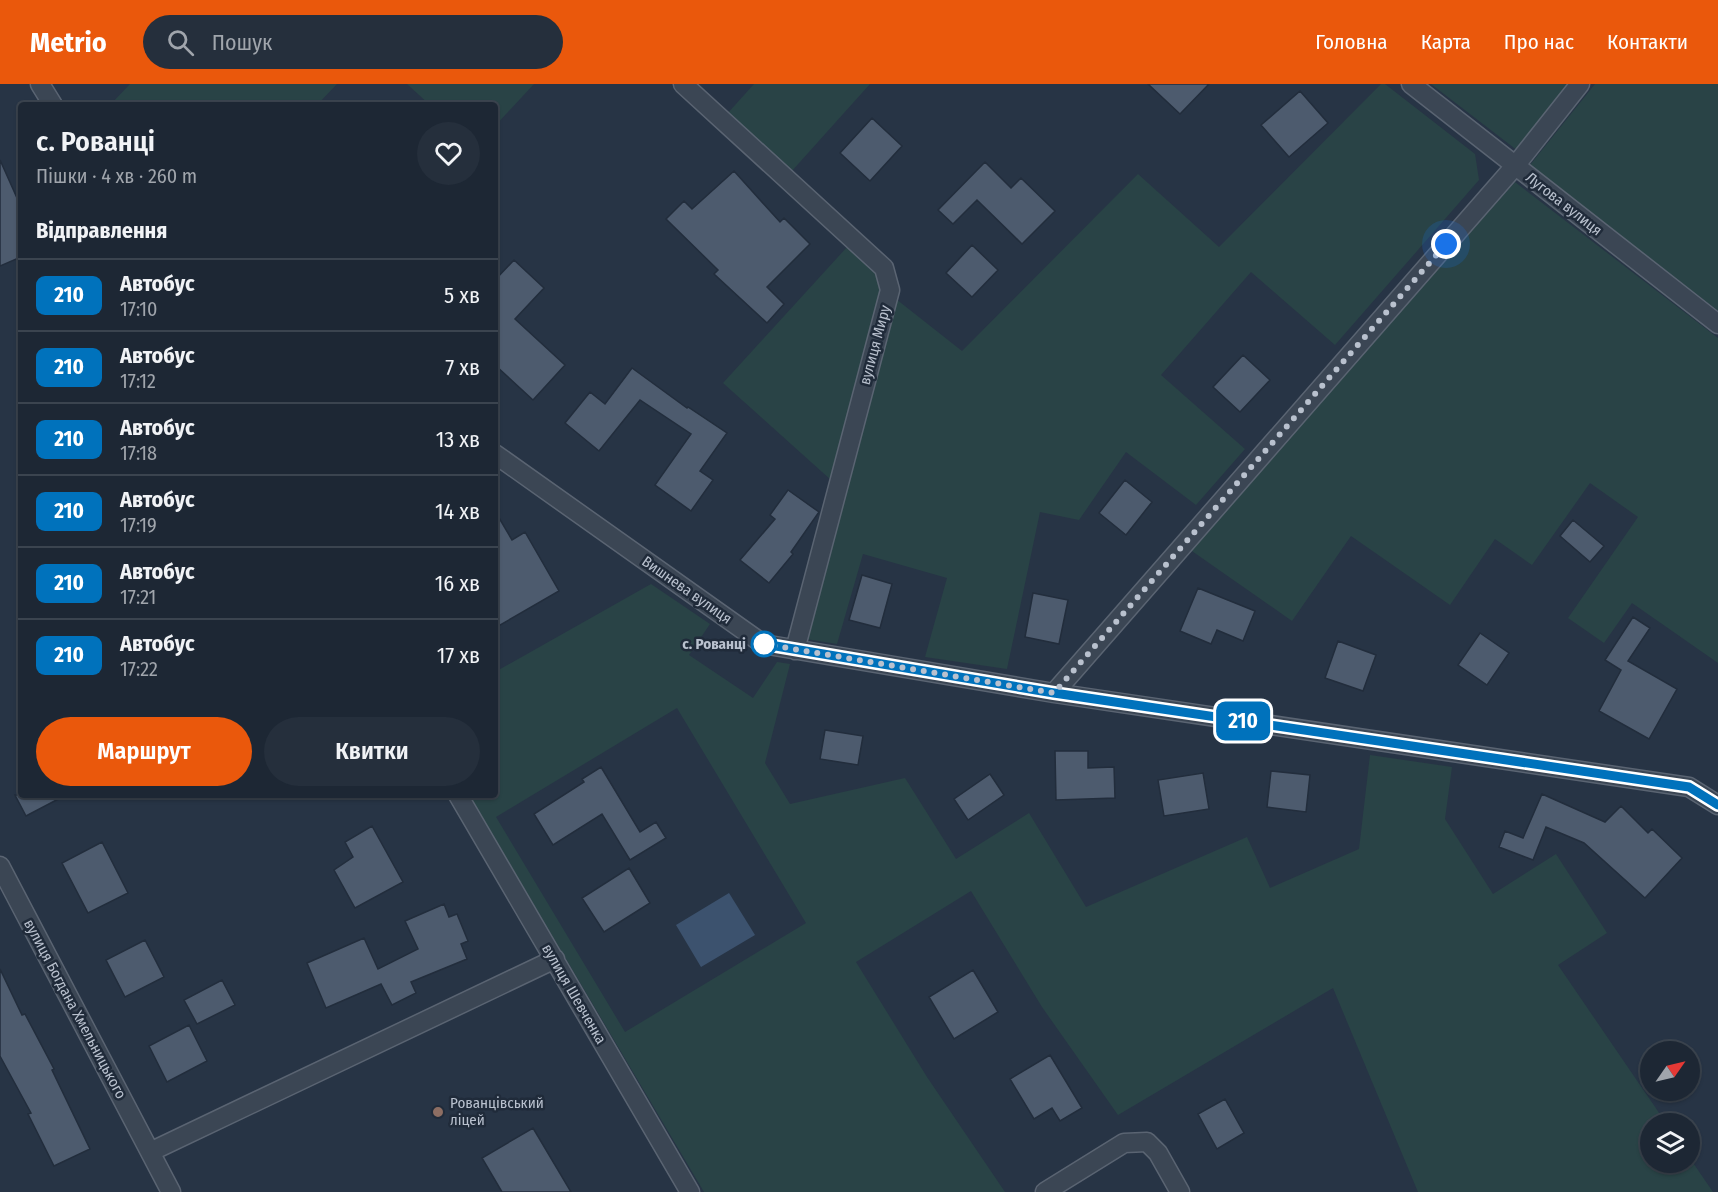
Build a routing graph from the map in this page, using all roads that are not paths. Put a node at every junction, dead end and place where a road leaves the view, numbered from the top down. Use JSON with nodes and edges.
{"nodes":[{"id":1,"x":40,"y":84,"type":"edge"},
{"id":2,"x":683,"y":84,"type":"edge"},
{"id":3,"x":1411,"y":84,"type":"edge"},
{"id":4,"x":1580,"y":84,"type":"edge"},
{"id":5,"x":51,"y":102,"type":"edge"},
{"id":6,"x":1515,"y":166,"type":"junction"},
{"id":7,"x":1718,"y":324,"type":"edge"},
{"id":8,"x":498,"y":456,"type":"edge"},
{"id":9,"x":795,"y":650,"type":"junction"},
{"id":10,"x":1054,"y":693,"type":"junction"},
{"id":11,"x":461,"y":798,"type":"edge"},
{"id":12,"x":1718,"y":805,"type":"edge"},
{"id":13,"x":0,"y":866,"type":"edge"},
{"id":14,"x":555,"y":959,"type":"junction"},
{"id":15,"x":150,"y":1152,"type":"junction"},
{"id":16,"x":171,"y":1192,"type":"edge"},
{"id":17,"x":690,"y":1192,"type":"edge"},
{"id":18,"x":1045,"y":1192,"type":"edge"},
{"id":19,"x":1180,"y":1192,"type":"edge"}],
"edges":[{"from":1,"to":5,"type":"street"},
{"from":2,"to":9,"type":"street","name":"вулиця Миру"},
{"from":3,"to":6,"type":"street","name":"Лугова вулиця"},
{"from":4,"to":6,"type":"street"},
{"from":6,"to":7,"type":"street","name":"Лугова вулиця"},
{"from":6,"to":10,"type":"street"},
{"from":8,"to":9,"type":"street","name":"Вишнева вулиця"},
{"from":9,"to":10,"type":"street","name":"Вишнева вулиця"},
{"from":10,"to":12,"type":"street","name":"Вишнева вулиця"},
{"from":11,"to":14,"type":"street","name":"вулиця Шевченка"},
{"from":13,"to":15,"type":"street","name":"вулиця Богдана Хмельницького"},
{"from":14,"to":15,"type":"street"},
{"from":14,"to":17,"type":"street","name":"вулиця Шевченка"},
{"from":15,"to":16,"type":"street","name":"вулиця Богдана Хмельницького"},
{"from":18,"to":19,"type":"street"}]}
